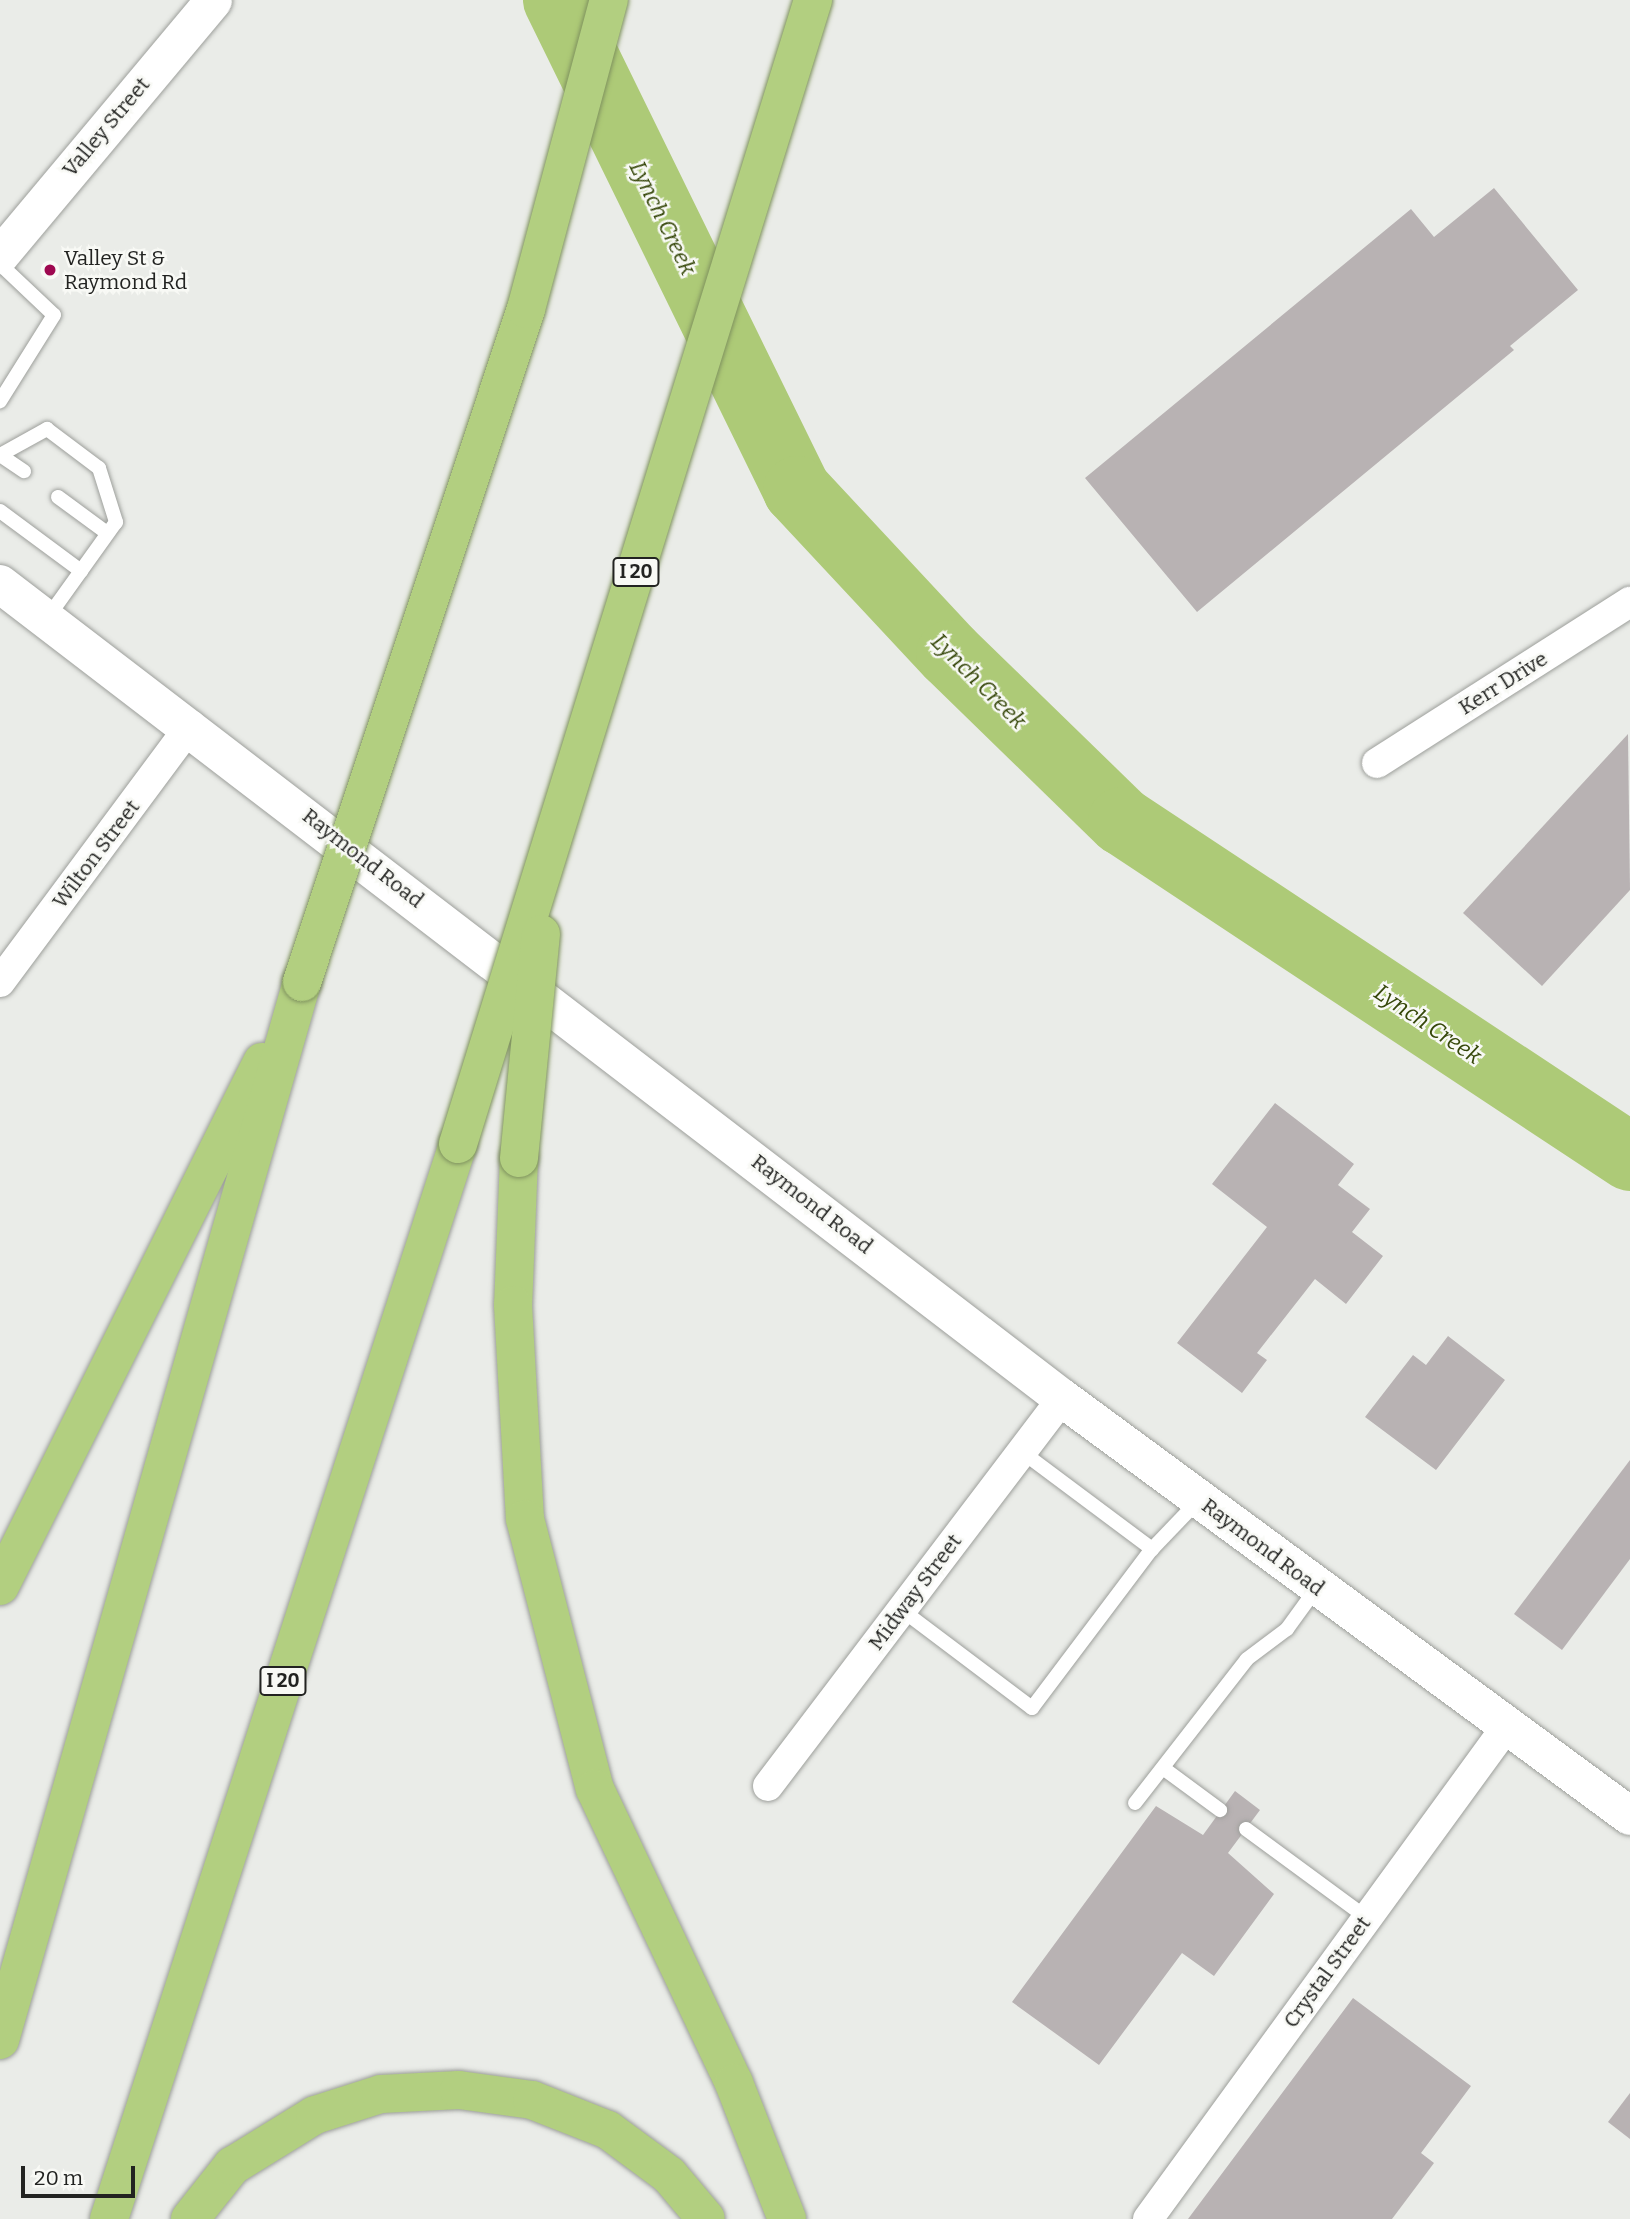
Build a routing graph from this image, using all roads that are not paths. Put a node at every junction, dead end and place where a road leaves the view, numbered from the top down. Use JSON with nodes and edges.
{"nodes":[{"id":1,"x":213,"y":0,"type":"edge"},
{"id":2,"x":609,"y":0,"type":"edge"},
{"id":3,"x":813,"y":0,"type":"edge"},
{"id":4,"x":0,"y":255,"type":"edge"},
{"id":5,"x":0,"y":264,"type":"edge"},
{"id":6,"x":0,"y":400,"type":"edge"},
{"id":7,"x":24,"y":471,"type":"dead end"},
{"id":8,"x":58,"y":497,"type":"dead end"},
{"id":9,"x":0,"y":511,"type":"edge"},
{"id":10,"x":107,"y":533,"type":"junction"},
{"id":11,"x":81,"y":571,"type":"junction"},
{"id":12,"x":0,"y":584,"type":"edge"},
{"id":13,"x":1630,"y":602,"type":"edge"},
{"id":14,"x":47,"y":618,"type":"junction"},
{"id":15,"x":191,"y":725,"type":"junction"},
{"id":16,"x":1377,"y":763,"type":"dead end"},
{"id":17,"x":549,"y":854,"type":"junction"},
{"id":18,"x":0,"y":982,"type":"edge"},
{"id":19,"x":302,"y":982,"type":"junction"},
{"id":20,"x":1062,"y":1398,"type":"junction"},
{"id":21,"x":68,"y":1448,"type":"junction"},
{"id":22,"x":1021,"y":1451,"type":"junction"},
{"id":23,"x":1200,"y":1499,"type":"junction"},
{"id":24,"x":0,"y":1529,"type":"edge"},
{"id":25,"x":1152,"y":1549,"type":"junction"},
{"id":26,"x":0,"y":1586,"type":"edge"},
{"id":27,"x":1317,"y":1588,"type":"junction"},
{"id":28,"x":902,"y":1610,"type":"junction"},
{"id":29,"x":1507,"y":1726,"type":"junction"},
{"id":30,"x":1163,"y":1768,"type":"junction"},
{"id":31,"x":768,"y":1786,"type":"dead end"},
{"id":32,"x":1135,"y":1803,"type":"dead end"},
{"id":33,"x":1220,"y":1810,"type":"dead end"},
{"id":34,"x":1629,"y":1813,"type":"edge"},
{"id":35,"x":1246,"y":1829,"type":"dead end"},
{"id":36,"x":1367,"y":1917,"type":"junction"},
{"id":37,"x":0,"y":2040,"type":"edge"},
{"id":38,"x":109,"y":2219,"type":"edge"},
{"id":39,"x":190,"y":2219,"type":"edge"},
{"id":40,"x":706,"y":2219,"type":"edge"},
{"id":41,"x":787,"y":2219,"type":"edge"},
{"id":42,"x":1148,"y":2219,"type":"edge"}],
"edges":[{"from":1,"to":4,"type":"street","name":"Valley Street"},
{"from":2,"to":19,"type":"highway","bridge":true},
{"from":3,"to":17,"type":"highway","number":"I 20","bridge":true},
{"from":5,"to":6,"type":"lane"},
{"from":7,"to":10,"type":"lane"},
{"from":8,"to":10,"type":"lane"},
{"from":9,"to":11,"type":"lane"},
{"from":10,"to":11,"type":"lane"},
{"from":11,"to":14,"type":"lane"},
{"from":12,"to":14,"type":"main road","name":"Raymond Road"},
{"from":13,"to":16,"type":"street","name":"Kerr Drive"},
{"from":14,"to":15,"type":"main road","name":"Raymond Road"},
{"from":15,"to":18,"type":"street","name":"Wilton Street"},
{"from":15,"to":20,"type":"main road","name":"Raymond Road"},
{"from":17,"to":38,"type":"highway","number":"I 20","bridge":true},
{"from":17,"to":41,"type":"highway","bridge":true},
{"from":19,"to":21,"type":"highway"},
{"from":19,"to":37,"type":"highway"},
{"from":20,"to":22,"type":"street","name":"Midway Street"},
{"from":20,"to":23,"type":"main road","name":"Raymond Road"},
{"from":21,"to":24,"type":"highway"},
{"from":21,"to":26,"type":"highway"},
{"from":22,"to":25,"type":"lane"},
{"from":22,"to":28,"type":"street","name":"Midway Street"},
{"from":23,"to":25,"type":"lane"},
{"from":23,"to":27,"type":"main road","name":"Raymond Road"},
{"from":25,"to":28,"type":"lane"},
{"from":27,"to":29,"type":"main road","name":"Raymond Road"},
{"from":27,"to":30,"type":"lane"},
{"from":28,"to":31,"type":"street","name":"Midway Street"},
{"from":29,"to":34,"type":"main road","name":"Raymond Road"},
{"from":29,"to":36,"type":"street","name":"Crystal Street"},
{"from":30,"to":32,"type":"lane"},
{"from":30,"to":33,"type":"lane"},
{"from":35,"to":36,"type":"lane"},
{"from":36,"to":42,"type":"street","name":"Crystal Street"},
{"from":39,"to":40,"type":"highway"}]}
